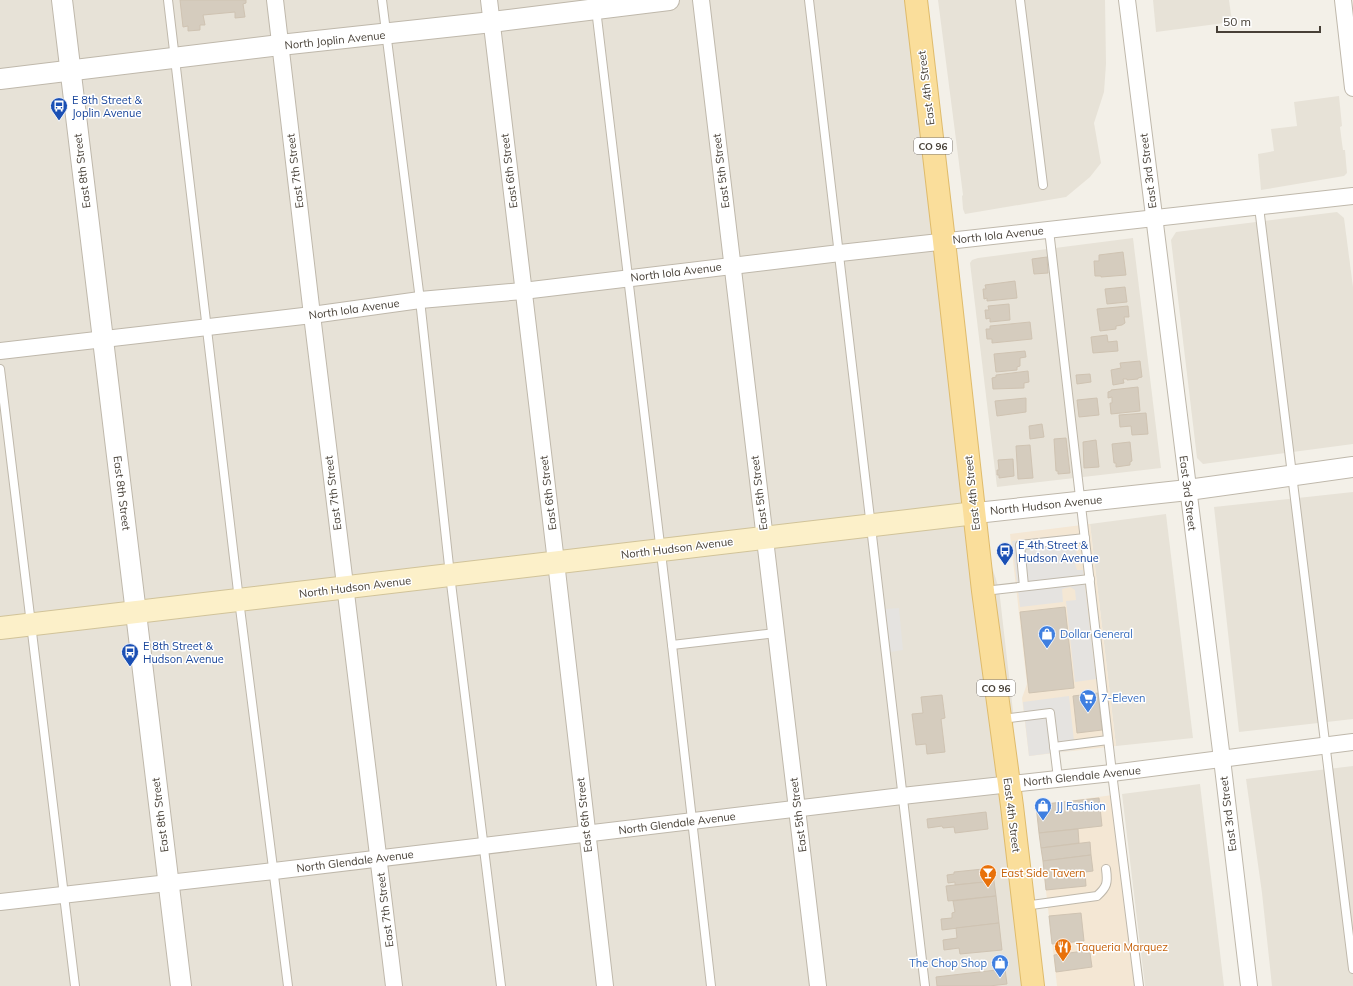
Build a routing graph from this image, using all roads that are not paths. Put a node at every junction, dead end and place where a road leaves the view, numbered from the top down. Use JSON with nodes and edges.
{"nodes":[{"id":1,"x":62,"y":0,"type":"edge"},
{"id":2,"x":168,"y":0,"type":"edge"},
{"id":3,"x":275,"y":0,"type":"edge"},
{"id":4,"x":382,"y":0,"type":"edge"},
{"id":5,"x":489,"y":0,"type":"edge"},
{"id":6,"x":669,"y":0,"type":"edge"},
{"id":7,"x":701,"y":0,"type":"edge"},
{"id":8,"x":809,"y":0,"type":"edge"},
{"id":9,"x":916,"y":0,"type":"edge"},
{"id":10,"x":1020,"y":0,"type":"edge"},
{"id":11,"x":1127,"y":0,"type":"edge"},
{"id":12,"x":1343,"y":0,"type":"edge"},
{"id":13,"x":595,"y":5,"type":"edge"},
{"id":14,"x":492,"y":22,"type":"junction"},
{"id":15,"x":386,"y":35,"type":"junction"},
{"id":16,"x":280,"y":45,"type":"junction"},
{"id":17,"x":175,"y":58,"type":"junction"},
{"id":18,"x":70,"y":70,"type":"junction"},
{"id":19,"x":0,"y":79,"type":"edge"},
{"id":20,"x":1353,"y":88,"type":"edge"},
{"id":21,"x":1043,"y":185,"type":"dead end"},
{"id":22,"x":1353,"y":196,"type":"edge"},
{"id":23,"x":1259,"y":206,"type":"junction"},
{"id":24,"x":1154,"y":218,"type":"junction"},
{"id":25,"x":1049,"y":230,"type":"junction"},
{"id":26,"x":944,"y":241,"type":"junction"},
{"id":27,"x":840,"y":253,"type":"junction"},
{"id":28,"x":733,"y":266,"type":"junction"},
{"id":29,"x":628,"y":278,"type":"junction"},
{"id":30,"x":523,"y":291,"type":"junction"},
{"id":31,"x":420,"y":300,"type":"junction"},
{"id":32,"x":312,"y":315,"type":"junction"},
{"id":33,"x":206,"y":327,"type":"junction"},
{"id":34,"x":103,"y":340,"type":"junction"},
{"id":35,"x":0,"y":351,"type":"edge"},
{"id":36,"x":0,"y":369,"type":"edge"},
{"id":37,"x":1353,"y":467,"type":"edge"},
{"id":38,"x":1293,"y":475,"type":"junction"},
{"id":39,"x":1188,"y":490,"type":"junction"},
{"id":40,"x":1081,"y":501,"type":"junction"},
{"id":41,"x":971,"y":514,"type":"junction"},
{"id":42,"x":872,"y":525,"type":"junction"},
{"id":43,"x":765,"y":538,"type":"junction"},
{"id":44,"x":1085,"y":538,"type":"junction"},
{"id":45,"x":660,"y":550,"type":"junction"},
{"id":46,"x":556,"y":562,"type":"junction"},
{"id":47,"x":450,"y":576,"type":"junction"},
{"id":48,"x":1090,"y":579,"type":"junction"},
{"id":49,"x":1024,"y":586,"type":"junction"},
{"id":50,"x":345,"y":588,"type":"junction"},
{"id":51,"x":983,"y":591,"type":"junction"},
{"id":52,"x":239,"y":600,"type":"junction"},
{"id":53,"x":136,"y":612,"type":"junction"},
{"id":54,"x":31,"y":624,"type":"junction"},
{"id":55,"x":0,"y":628,"type":"edge"},
{"id":56,"x":776,"y":633,"type":"junction"},
{"id":57,"x":672,"y":645,"type":"junction"},
{"id":58,"x":1000,"y":719,"type":"junction"},
{"id":59,"x":1108,"y":740,"type":"junction"},
{"id":60,"x":1353,"y":742,"type":"edge"},
{"id":61,"x":1326,"y":745,"type":"junction"},
{"id":62,"x":1054,"y":746,"type":"junction"},
{"id":63,"x":1222,"y":759,"type":"junction"},
{"id":64,"x":1112,"y":773,"type":"junction"},
{"id":65,"x":1058,"y":778,"type":"junction"},
{"id":66,"x":1009,"y":784,"type":"junction"},
{"id":67,"x":902,"y":796,"type":"junction"},
{"id":68,"x":797,"y":808,"type":"junction"},
{"id":69,"x":692,"y":820,"type":"junction"},
{"id":70,"x":586,"y":833,"type":"junction"},
{"id":71,"x":484,"y":846,"type":"junction"},
{"id":72,"x":378,"y":859,"type":"junction"},
{"id":73,"x":1106,"y":869,"type":"dead end"},
{"id":74,"x":274,"y":871,"type":"junction"},
{"id":75,"x":168,"y":883,"type":"junction"},
{"id":76,"x":64,"y":895,"type":"junction"},
{"id":77,"x":0,"y":902,"type":"edge"},
{"id":78,"x":1024,"y":906,"type":"junction"},
{"id":79,"x":1353,"y":969,"type":"edge"},
{"id":80,"x":75,"y":986,"type":"edge"},
{"id":81,"x":181,"y":986,"type":"edge"},
{"id":82,"x":288,"y":986,"type":"edge"},
{"id":83,"x":394,"y":986,"type":"edge"},
{"id":84,"x":501,"y":986,"type":"edge"},
{"id":85,"x":605,"y":986,"type":"edge"},
{"id":86,"x":711,"y":986,"type":"edge"},
{"id":87,"x":818,"y":986,"type":"edge"},
{"id":88,"x":925,"y":986,"type":"edge"},
{"id":89,"x":1033,"y":986,"type":"edge"},
{"id":90,"x":1138,"y":986,"type":"edge"},
{"id":91,"x":1249,"y":986,"type":"edge"}],
"edges":[{"from":1,"to":18,"type":"street","name":"East 8th Street"},
{"from":2,"to":17,"type":"lane"},
{"from":3,"to":16,"type":"street","name":"East 7th Street"},
{"from":4,"to":15,"type":"lane"},
{"from":5,"to":14,"type":"street","name":"East 6th Street"},
{"from":6,"to":13,"type":"street","name":"North Joplin Avenue"},
{"from":7,"to":28,"type":"street","name":"East 5th Street"},
{"from":8,"to":27,"type":"lane"},
{"from":9,"to":26,"type":"main road","name":"East 4th Street","number":"CO 96"},
{"from":10,"to":21,"type":"lane"},
{"from":11,"to":24,"type":"street","name":"East 3rd Street"},
{"from":12,"to":20,"type":"street"},
{"from":13,"to":14,"type":"street","name":"North Joplin Avenue"},
{"from":13,"to":29,"type":"lane"},
{"from":14,"to":15,"type":"street","name":"North Joplin Avenue"},
{"from":14,"to":30,"type":"street","name":"East 6th Street"},
{"from":15,"to":16,"type":"street","name":"North Joplin Avenue"},
{"from":15,"to":31,"type":"lane"},
{"from":16,"to":17,"type":"street","name":"North Joplin Avenue"},
{"from":16,"to":32,"type":"street","name":"East 7th Street"},
{"from":17,"to":18,"type":"street","name":"North Joplin Avenue"},
{"from":17,"to":33,"type":"lane"},
{"from":18,"to":19,"type":"street","name":"North Joplin Avenue"},
{"from":18,"to":34,"type":"street","name":"East 8th Street"},
{"from":22,"to":23,"type":"street","name":"North Iola Avenue"},
{"from":23,"to":24,"type":"street","name":"North Iola Avenue"},
{"from":23,"to":38,"type":"lane"},
{"from":24,"to":25,"type":"street","name":"North Iola Avenue"},
{"from":24,"to":39,"type":"street","name":"East 3rd Street"},
{"from":25,"to":26,"type":"street","name":"North Iola Avenue"},
{"from":25,"to":40,"type":"lane"},
{"from":26,"to":27,"type":"street","name":"North Iola Avenue"},
{"from":26,"to":41,"type":"main road","name":"East 4th Street","number":"CO 96"},
{"from":27,"to":28,"type":"street","name":"North Iola Avenue"},
{"from":27,"to":42,"type":"lane"},
{"from":28,"to":29,"type":"street","name":"North Iola Avenue"},
{"from":28,"to":43,"type":"street","name":"East 5th Street"},
{"from":29,"to":30,"type":"street","name":"North Iola Avenue"},
{"from":29,"to":45,"type":"lane"},
{"from":30,"to":31,"type":"street","name":"North Iola Avenue"},
{"from":30,"to":46,"type":"street","name":"East 6th Street"},
{"from":31,"to":32,"type":"street","name":"North Iola Avenue"},
{"from":31,"to":47,"type":"lane"},
{"from":32,"to":33,"type":"street","name":"North Iola Avenue"},
{"from":32,"to":50,"type":"street","name":"East 7th Street"},
{"from":33,"to":34,"type":"street","name":"North Iola Avenue"},
{"from":33,"to":52,"type":"lane"},
{"from":34,"to":35,"type":"street","name":"North Iola Avenue"},
{"from":34,"to":53,"type":"street","name":"East 8th Street"},
{"from":36,"to":54,"type":"lane"},
{"from":37,"to":38,"type":"street","name":"North Hudson Avenue"},
{"from":38,"to":39,"type":"street","name":"North Hudson Avenue"},
{"from":38,"to":61,"type":"lane"},
{"from":39,"to":40,"type":"street","name":"North Hudson Avenue"},
{"from":39,"to":63,"type":"street","name":"East 3rd Street"},
{"from":40,"to":41,"type":"street","name":"North Hudson Avenue"},
{"from":40,"to":44,"type":"lane"},
{"from":41,"to":42,"type":"main road","name":"North Hudson Avenue"},
{"from":41,"to":51,"type":"main road","name":"East 4th Street","number":"CO 96"},
{"from":42,"to":43,"type":"main road","name":"North Hudson Avenue"},
{"from":42,"to":67,"type":"lane"},
{"from":43,"to":45,"type":"main road","name":"North Hudson Avenue"},
{"from":43,"to":56,"type":"street","name":"East 5th Street"},
{"from":44,"to":48,"type":"lane"},
{"from":44,"to":49,"type":"lane"},
{"from":45,"to":46,"type":"main road","name":"North Hudson Avenue"},
{"from":45,"to":57,"type":"lane"},
{"from":46,"to":47,"type":"main road","name":"North Hudson Avenue"},
{"from":46,"to":70,"type":"street","name":"East 6th Street"},
{"from":47,"to":50,"type":"main road","name":"North Hudson Avenue"},
{"from":47,"to":71,"type":"lane"},
{"from":48,"to":49,"type":"lane"},
{"from":48,"to":59,"type":"lane"},
{"from":49,"to":51,"type":"lane"},
{"from":50,"to":52,"type":"main road","name":"North Hudson Avenue"},
{"from":50,"to":72,"type":"street","name":"East 7th Street"},
{"from":51,"to":58,"type":"main road","name":"East 4th Street","number":"CO 96"},
{"from":52,"to":53,"type":"main road","name":"North Hudson Avenue"},
{"from":52,"to":74,"type":"lane"},
{"from":53,"to":54,"type":"main road","name":"North Hudson Avenue"},
{"from":53,"to":75,"type":"street","name":"East 8th Street"},
{"from":54,"to":55,"type":"main road","name":"North Hudson Avenue"},
{"from":54,"to":76,"type":"lane"},
{"from":56,"to":57,"type":"lane"},
{"from":56,"to":68,"type":"street","name":"East 5th Street"},
{"from":57,"to":69,"type":"lane"},
{"from":58,"to":62,"type":"lane"},
{"from":58,"to":66,"type":"main road","name":"East 4th Street","number":"CO 96"},
{"from":59,"to":62,"type":"lane"},
{"from":59,"to":64,"type":"lane"},
{"from":60,"to":61,"type":"street","name":"North Glendale Avenue"},
{"from":61,"to":63,"type":"street","name":"North Glendale Avenue"},
{"from":61,"to":79,"type":"lane"},
{"from":62,"to":65,"type":"lane"},
{"from":63,"to":64,"type":"street","name":"North Glendale Avenue"},
{"from":63,"to":91,"type":"street","name":"East 3rd Street"},
{"from":64,"to":65,"type":"street","name":"North Glendale Avenue"},
{"from":64,"to":90,"type":"lane"},
{"from":65,"to":66,"type":"street","name":"North Glendale Avenue"},
{"from":66,"to":67,"type":"street","name":"North Glendale Avenue"},
{"from":66,"to":78,"type":"main road","name":"East 4th Street","number":"CO 96"},
{"from":67,"to":68,"type":"street","name":"North Glendale Avenue"},
{"from":67,"to":88,"type":"lane"},
{"from":68,"to":69,"type":"street","name":"North Glendale Avenue"},
{"from":68,"to":87,"type":"street","name":"East 5th Street"},
{"from":69,"to":70,"type":"street","name":"North Glendale Avenue"},
{"from":69,"to":86,"type":"lane"},
{"from":70,"to":71,"type":"street","name":"North Glendale Avenue"},
{"from":70,"to":85,"type":"street","name":"East 6th Street"},
{"from":71,"to":72,"type":"street","name":"North Glendale Avenue"},
{"from":71,"to":84,"type":"lane"},
{"from":72,"to":74,"type":"street","name":"North Glendale Avenue"},
{"from":72,"to":83,"type":"street","name":"East 7th Street"},
{"from":73,"to":78,"type":"lane"},
{"from":74,"to":75,"type":"street","name":"North Glendale Avenue"},
{"from":74,"to":82,"type":"lane"},
{"from":75,"to":76,"type":"street","name":"North Glendale Avenue"},
{"from":75,"to":81,"type":"street","name":"East 8th Street"},
{"from":76,"to":77,"type":"street","name":"North Glendale Avenue"},
{"from":76,"to":80,"type":"lane"},
{"from":78,"to":89,"type":"main road","name":"East 4th Street","number":"CO 96"}]}
